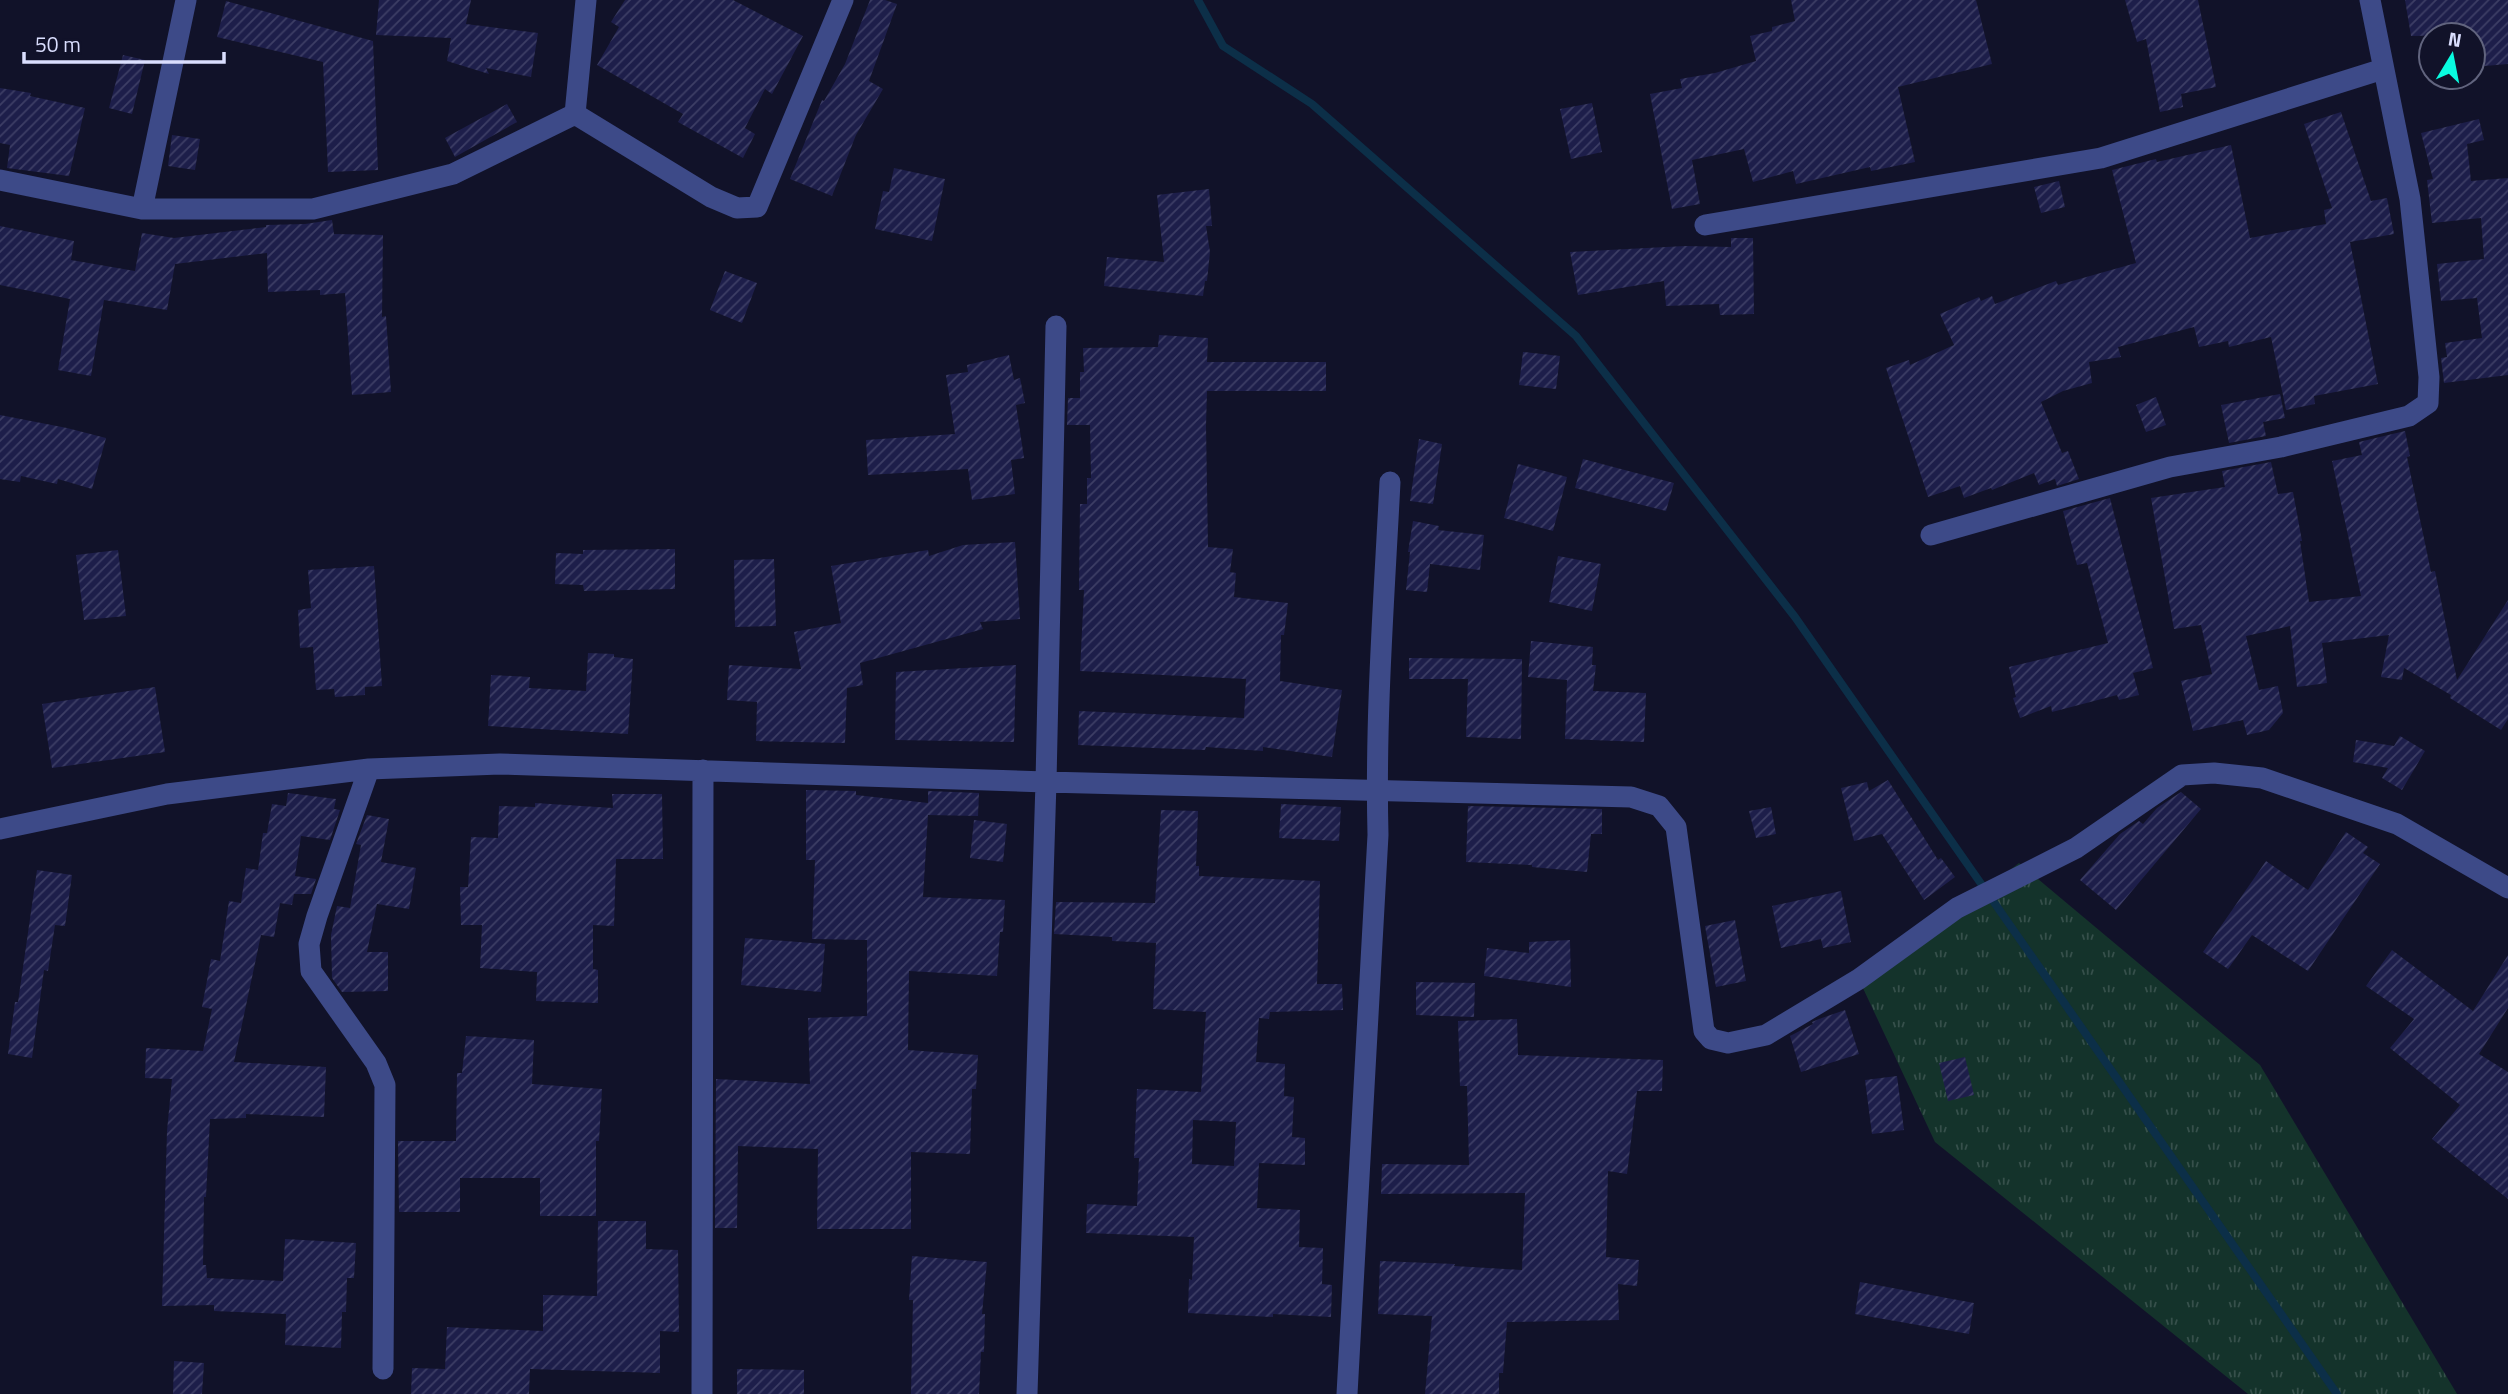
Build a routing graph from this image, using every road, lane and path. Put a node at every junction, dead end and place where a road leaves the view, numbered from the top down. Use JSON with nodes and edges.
{"nodes":[{"id":1,"x":186,"y":0,"type":"edge"},
{"id":2,"x":586,"y":0,"type":"edge"},
{"id":3,"x":843,"y":0,"type":"edge"},
{"id":4,"x":2370,"y":0,"type":"edge"},
{"id":5,"x":2383,"y":69,"type":"junction"},
{"id":6,"x":575,"y":114,"type":"junction"},
{"id":7,"x":0,"y":180,"type":"edge"},
{"id":8,"x":142,"y":209,"type":"junction"},
{"id":9,"x":1705,"y":225,"type":"dead end"},
{"id":10,"x":1056,"y":326,"type":"dead end"},
{"id":11,"x":1390,"y":482,"type":"dead end"},
{"id":12,"x":1931,"y":536,"type":"dead end"},
{"id":13,"x":369,"y":769,"type":"junction"},
{"id":14,"x":703,"y":769,"type":"junction"},
{"id":15,"x":1046,"y":782,"type":"junction"},
{"id":16,"x":1377,"y":790,"type":"junction"},
{"id":17,"x":0,"y":829,"type":"edge"},
{"id":18,"x":2508,"y":888,"type":"edge"},
{"id":19,"x":383,"y":1369,"type":"dead end"},
{"id":20,"x":702,"y":1394,"type":"edge"},
{"id":21,"x":1027,"y":1394,"type":"edge"},
{"id":22,"x":1348,"y":1394,"type":"edge"}],
"edges":[{"from":1,"to":8,"type":"street"},
{"from":2,"to":6,"type":"street"},
{"from":3,"to":6,"type":"street"},
{"from":4,"to":5,"type":"street"},
{"from":5,"to":9,"type":"street"},
{"from":5,"to":12,"type":"street"},
{"from":6,"to":8,"type":"street"},
{"from":7,"to":8,"type":"street"},
{"from":10,"to":15,"type":"street"},
{"from":11,"to":16,"type":"street"},
{"from":13,"to":14,"type":"street"},
{"from":13,"to":17,"type":"street"},
{"from":13,"to":19,"type":"street"},
{"from":14,"to":15,"type":"street"},
{"from":14,"to":20,"type":"street"},
{"from":15,"to":16,"type":"street"},
{"from":15,"to":21,"type":"street"},
{"from":16,"to":18,"type":"street"},
{"from":16,"to":22,"type":"street"}]}
